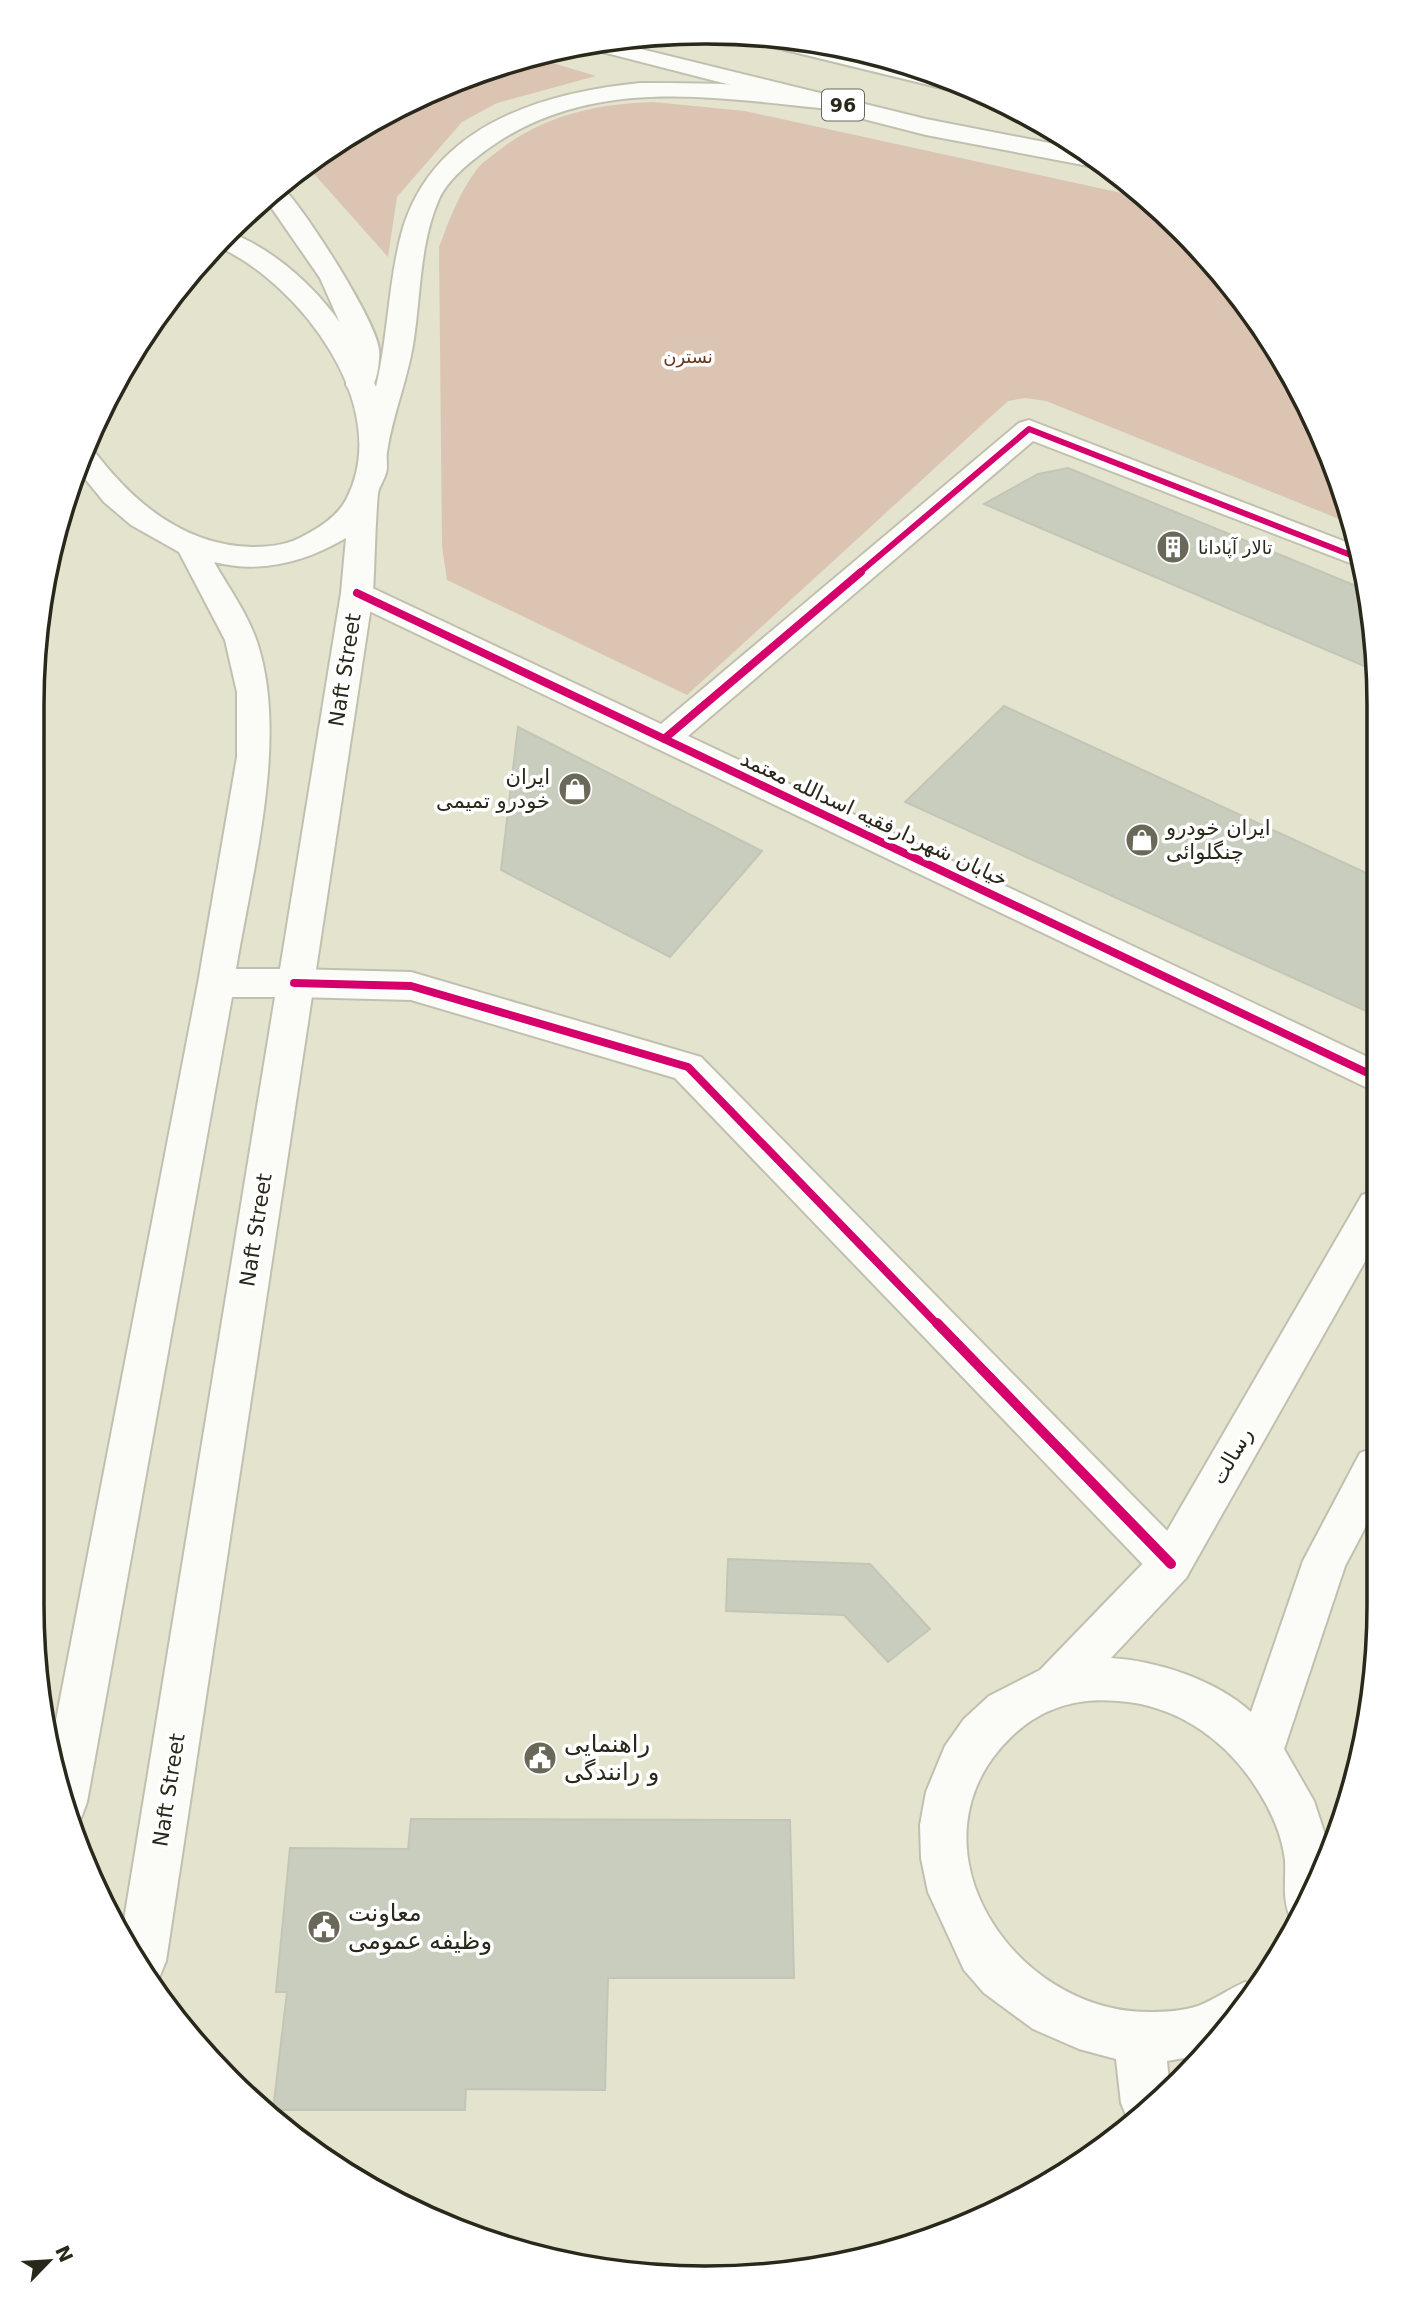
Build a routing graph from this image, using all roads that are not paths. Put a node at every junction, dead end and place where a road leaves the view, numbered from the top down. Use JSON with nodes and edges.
{"nodes":[{"id":1,"x":614,"y":50,"type":"edge"},
{"id":2,"x":833,"y":102,"type":"junction"},
{"id":3,"x":1073,"y":155,"type":"edge"},
{"id":4,"x":279,"y":200,"type":"edge"},
{"id":5,"x":232,"y":244,"type":"edge"},
{"id":6,"x":360,"y":385,"type":"junction"},
{"id":7,"x":376,"y":444,"type":"junction"},
{"id":8,"x":89,"y":465,"type":"edge"},
{"id":9,"x":365,"y":498,"type":"junction"},
{"id":10,"x":190,"y":545,"type":"junction"},
{"id":11,"x":1350,"y":555,"type":"edge"},
{"id":12,"x":357,"y":593,"type":"junction"},
{"id":13,"x":664,"y":739,"type":"junction"},
{"id":14,"x":216,"y":983,"type":"junction"},
{"id":15,"x":294,"y":983,"type":"junction"},
{"id":16,"x":1367,"y":1073,"type":"edge"},
{"id":17,"x":1367,"y":1222,"type":"edge"},
{"id":18,"x":1367,"y":1481,"type":"edge"},
{"id":19,"x":1171,"y":1564,"type":"junction"},
{"id":20,"x":1057,"y":1684,"type":"junction"},
{"id":21,"x":1260,"y":1752,"type":"junction"},
{"id":22,"x":68,"y":1782,"type":"edge"},
{"id":23,"x":1313,"y":1866,"type":"edge"},
{"id":24,"x":143,"y":1953,"type":"edge"},
{"id":25,"x":1221,"y":2019,"type":"edge"},
{"id":26,"x":1139,"y":2038,"type":"junction"},
{"id":27,"x":1146,"y":2099,"type":"edge"}],
"edges":[{"from":1,"to":2,"type":"main road","number":"96"},
{"from":2,"to":3,"type":"main road","number":"96"},
{"from":2,"to":7,"type":"main road"},
{"from":4,"to":6,"type":"main road"},
{"from":5,"to":6,"type":"main road"},
{"from":6,"to":7,"type":"main road"},
{"from":7,"to":9,"type":"main road"},
{"from":8,"to":10,"type":"main road"},
{"from":9,"to":10,"type":"main road"},
{"from":9,"to":12,"type":"main road","name":"Naft Street"},
{"from":10,"to":14,"type":"main road"},
{"from":11,"to":13,"type":"main road"},
{"from":12,"to":13,"type":"main road","name":"خیابان شهردارفقیه اسدالله معتمد"},
{"from":12,"to":15,"type":"main road","name":"Naft Street"},
{"from":13,"to":16,"type":"main road","name":"خیابان شهردارفقیه اسدالله معتمد"},
{"from":14,"to":15,"type":"main road"},
{"from":14,"to":22,"type":"main road"},
{"from":15,"to":19,"type":"main road"},
{"from":15,"to":24,"type":"main road","name":"Naft Street"},
{"from":17,"to":19,"type":"main road","name":"رسالت"},
{"from":18,"to":21,"type":"main road"},
{"from":19,"to":20,"type":"main road","name":"رسالت"},
{"from":20,"to":21,"type":"main road"},
{"from":20,"to":26,"type":"main road"},
{"from":21,"to":23,"type":"main road"},
{"from":25,"to":26,"type":"main road"},
{"from":26,"to":27,"type":"main road"}]}
